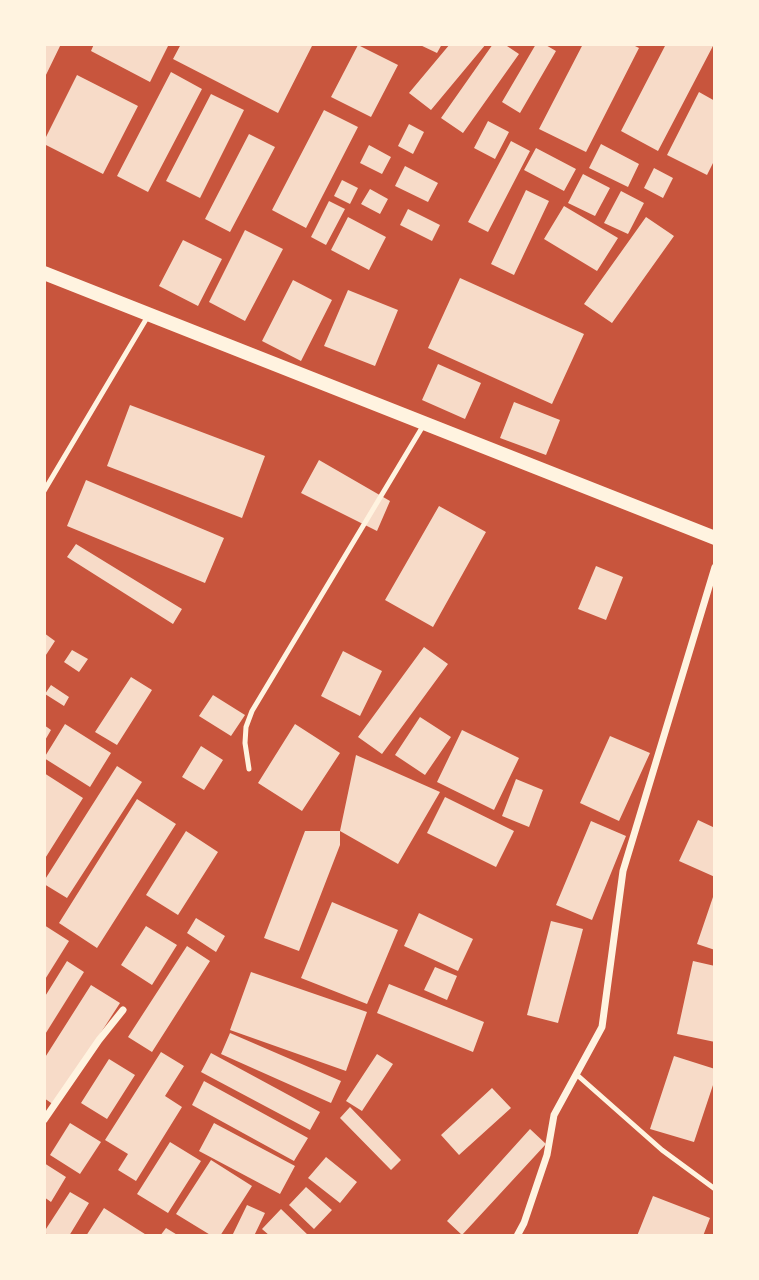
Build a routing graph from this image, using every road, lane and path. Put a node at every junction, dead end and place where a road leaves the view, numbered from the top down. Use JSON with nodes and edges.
{"nodes":[{"id":1,"x":44,"y":273,"type":"edge"},
{"id":2,"x":149,"y":314,"type":"junction"},
{"id":3,"x":424,"y":424,"type":"junction"},
{"id":4,"x":44,"y":491,"type":"edge"},
{"id":5,"x":715,"y":538,"type":"edge"},
{"id":6,"x":715,"y":567,"type":"edge"},
{"id":7,"x":249,"y":769,"type":"dead end"},
{"id":8,"x":123,"y":1010,"type":"dead end"},
{"id":9,"x":576,"y":1074,"type":"junction"},
{"id":10,"x":44,"y":1120,"type":"edge"},
{"id":11,"x":715,"y":1189,"type":"edge"},
{"id":12,"x":517,"y":1236,"type":"edge"}],
"edges":[{"from":1,"to":2,"type":"main road"},
{"from":2,"to":3,"type":"main road"},
{"from":2,"to":4,"type":"lane"},
{"from":3,"to":5,"type":"main road"},
{"from":3,"to":7,"type":"lane"},
{"from":6,"to":9,"type":"street"},
{"from":8,"to":10,"type":"street"},
{"from":9,"to":11,"type":"lane"},
{"from":9,"to":12,"type":"street"}]}
